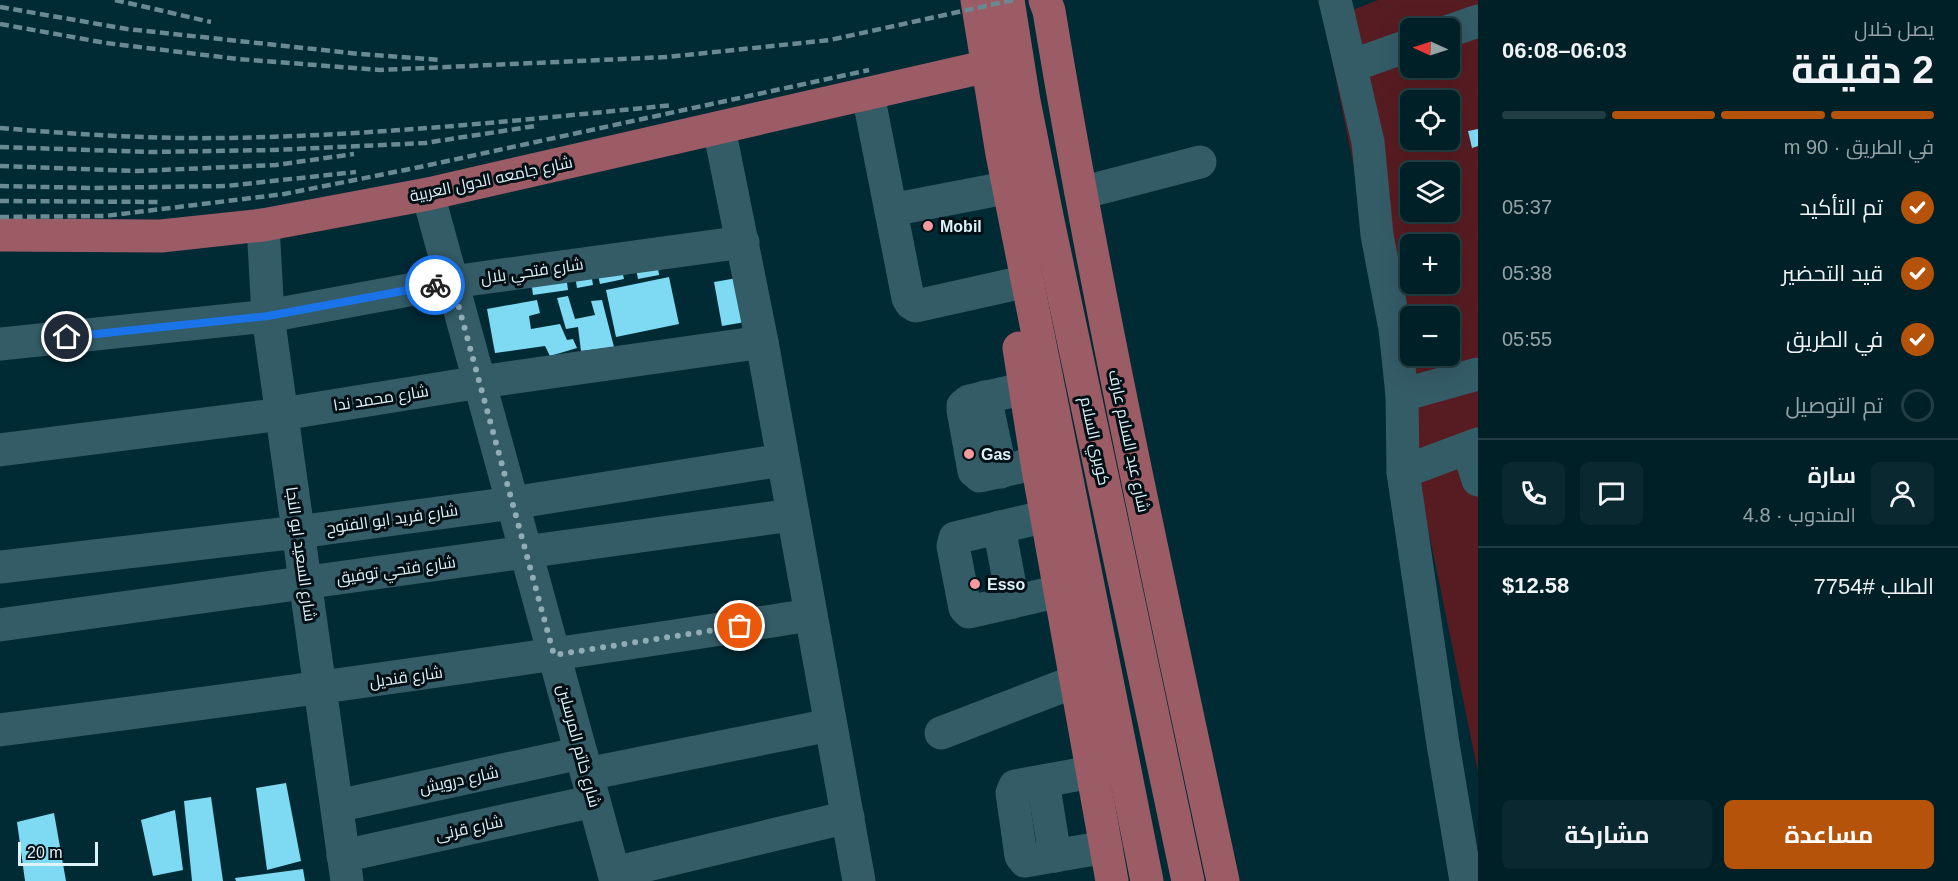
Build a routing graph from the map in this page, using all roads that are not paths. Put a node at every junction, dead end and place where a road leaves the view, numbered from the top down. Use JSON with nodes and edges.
{"nodes":[{"id":1,"x":963,"y":0,"type":"edge"},
{"id":2,"x":977,"y":0,"type":"edge"},
{"id":3,"x":1008,"y":0,"type":"edge"},
{"id":4,"x":1045,"y":0,"type":"edge"},
{"id":5,"x":1325,"y":2,"type":"edge"},
{"id":6,"x":1478,"y":21,"type":"edge"},
{"id":7,"x":1460,"y":28,"type":"edge"},
{"id":8,"x":1400,"y":49,"type":"edge"},
{"id":9,"x":1351,"y":66,"type":"junction"},
{"id":10,"x":975,"y":69,"type":"junction"},
{"id":11,"x":868,"y":94,"type":"junction"},
{"id":12,"x":1068,"y":127,"type":"junction"},
{"id":13,"x":720,"y":128,"type":"junction"},
{"id":14,"x":988,"y":145,"type":"junction"},
{"id":15,"x":1200,"y":162,"type":"dead end"},
{"id":16,"x":995,"y":190,"type":"junction"},
{"id":17,"x":1081,"y":193,"type":"junction"},
{"id":18,"x":428,"y":194,"type":"junction"},
{"id":19,"x":891,"y":210,"type":"junction"},
{"id":20,"x":263,"y":225,"type":"junction"},
{"id":21,"x":0,"y":235,"type":"edge"},
{"id":22,"x":743,"y":242,"type":"junction"},
{"id":23,"x":452,"y":282,"type":"junction"},
{"id":24,"x":1010,"y":285,"type":"junction"},
{"id":25,"x":268,"y":316,"type":"junction"},
{"id":26,"x":762,"y":342,"type":"junction"},
{"id":27,"x":0,"y":344,"type":"edge"},
{"id":28,"x":1478,"y":374,"type":"edge"},
{"id":29,"x":480,"y":382,"type":"junction"},
{"id":30,"x":1026,"y":388,"type":"junction"},
{"id":31,"x":1402,"y":395,"type":"junction"},
{"id":32,"x":282,"y":414,"type":"junction"},
{"id":33,"x":1125,"y":425,"type":"junction"},
{"id":34,"x":1473,"y":446,"type":"edge"},
{"id":35,"x":0,"y":450,"type":"edge"},
{"id":36,"x":1036,"y":458,"type":"junction"},
{"id":37,"x":782,"y":460,"type":"junction"},
{"id":38,"x":1403,"y":472,"type":"junction"},
{"id":39,"x":1478,"y":480,"type":"edge"},
{"id":40,"x":512,"y":503,"type":"junction"},
{"id":41,"x":792,"y":514,"type":"junction"},
{"id":42,"x":1047,"y":516,"type":"junction"},
{"id":43,"x":999,"y":527,"type":"junction"},
{"id":44,"x":298,"y":532,"type":"junction"},
{"id":45,"x":526,"y":552,"type":"junction"},
{"id":46,"x":0,"y":567,"type":"edge"},
{"id":47,"x":305,"y":582,"type":"junction"},
{"id":48,"x":1060,"y":591,"type":"junction"},
{"id":49,"x":1013,"y":602,"type":"junction"},
{"id":50,"x":810,"y":615,"type":"junction"},
{"id":51,"x":0,"y":625,"type":"edge"},
{"id":52,"x":554,"y":655,"type":"junction"},
{"id":53,"x":1076,"y":681,"type":"junction"},
{"id":54,"x":320,"y":689,"type":"junction"},
{"id":55,"x":830,"y":726,"type":"junction"},
{"id":56,"x":0,"y":730,"type":"edge"},
{"id":57,"x":941,"y":733,"type":"dead end"},
{"id":58,"x":1092,"y":772,"type":"junction"},
{"id":59,"x":587,"y":776,"type":"junction"},
{"id":60,"x":337,"y":806,"type":"junction"},
{"id":61,"x":848,"y":817,"type":"junction"},
{"id":62,"x":1106,"y":847,"type":"junction"},
{"id":63,"x":345,"y":868,"type":"edge"},
{"id":64,"x":1186,"y":872,"type":"edge"},
{"id":65,"x":615,"y":877,"type":"edge"},
{"id":66,"x":1147,"y":878,"type":"edge"},
{"id":67,"x":859,"y":881,"type":"edge"},
{"id":68,"x":1112,"y":881,"type":"edge"},
{"id":69,"x":1223,"y":881,"type":"edge"},
{"id":70,"x":1466,"y":881,"type":"edge"}],
"edges":[{"from":1,"to":10,"type":"main road"},
{"from":2,"to":66,"type":"main road","name":"كوبري السلام"},
{"from":3,"to":64,"type":"main road","name":"كوبري السلام"},
{"from":4,"to":12,"type":"main road","name":"شارع عبد السلام عارف"},
{"from":5,"to":9,"type":"street"},
{"from":6,"to":7,"type":"street"},
{"from":8,"to":9,"type":"street"},
{"from":9,"to":31,"type":"street"},
{"from":10,"to":11,"type":"main road","name":"شارع جامعه الدول العربية"},
{"from":10,"to":14,"type":"main road"},
{"from":11,"to":13,"type":"main road","name":"شارع جامعه الدول العربية"},
{"from":11,"to":19,"type":"street"},
{"from":12,"to":14,"type":"main road"},
{"from":12,"to":17,"type":"main road","name":"شارع عبد السلام عارف"},
{"from":13,"to":18,"type":"main road","name":"شارع جامعه الدول العربية"},
{"from":13,"to":22,"type":"street"},
{"from":14,"to":16,"type":"main road"},
{"from":15,"to":17,"type":"street"},
{"from":16,"to":19,"type":"street"},
{"from":16,"to":24,"type":"main road"},
{"from":17,"to":33,"type":"main road","name":"شارع عبد السلام عارف"},
{"from":18,"to":20,"type":"main road","name":"شارع جامعه الدول العربية"},
{"from":18,"to":23,"type":"street","name":"شارع خاتم المرسلين"},
{"from":19,"to":24,"type":"street"},
{"from":20,"to":21,"type":"main road","name":"شارع جامعه الدول العربية"},
{"from":20,"to":25,"type":"street","name":"شارع السعيد ابو النجا"},
{"from":22,"to":23,"type":"street","name":"شارع فتحي بلال"},
{"from":22,"to":26,"type":"street"},
{"from":23,"to":25,"type":"street","name":"شارع فتحي بلال"},
{"from":23,"to":29,"type":"street","name":"شارع خاتم المرسلين"},
{"from":24,"to":30,"type":"main road"},
{"from":25,"to":27,"type":"street","name":"شارع فتحي بلال"},
{"from":25,"to":32,"type":"street","name":"شارع السعيد ابو النجا"},
{"from":26,"to":29,"type":"street","name":"شارع محمد ندا"},
{"from":26,"to":37,"type":"street"},
{"from":28,"to":31,"type":"street"},
{"from":29,"to":32,"type":"street","name":"شارع محمد ندا"},
{"from":29,"to":40,"type":"street","name":"شارع خاتم المرسلين"},
{"from":30,"to":36,"type":"main road"},
{"from":30,"to":36,"type":"street"},
{"from":31,"to":38,"type":"street"},
{"from":32,"to":35,"type":"street","name":"شارع محمد ندا"},
{"from":32,"to":44,"type":"street","name":"شارع السعيد ابو النجا"},
{"from":33,"to":36,"type":"main road"},
{"from":33,"to":69,"type":"main road","name":"شارع عبد السلام عارف"},
{"from":34,"to":38,"type":"street"},
{"from":34,"to":39,"type":"street"},
{"from":36,"to":42,"type":"main road"},
{"from":37,"to":40,"type":"street","name":"شارع فريد ابو الفتوح"},
{"from":37,"to":41,"type":"street"},
{"from":38,"to":70,"type":"street"},
{"from":40,"to":44,"type":"street","name":"شارع فريد ابو الفتوح"},
{"from":40,"to":45,"type":"street","name":"شارع خاتم المرسلين"},
{"from":41,"to":45,"type":"street","name":"شارع فتحي توفيق"},
{"from":41,"to":50,"type":"street"},
{"from":42,"to":43,"type":"street"},
{"from":42,"to":48,"type":"main road"},
{"from":43,"to":49,"type":"street"},
{"from":43,"to":49,"type":"street"},
{"from":44,"to":46,"type":"street","name":"شارع فريد ابو الفتوح"},
{"from":44,"to":47,"type":"street","name":"شارع السعيد ابو النجا"},
{"from":45,"to":47,"type":"street","name":"شارع فتحي توفيق"},
{"from":45,"to":52,"type":"street","name":"شارع خاتم المرسلين"},
{"from":47,"to":51,"type":"street","name":"شارع فتحي توفيق"},
{"from":47,"to":54,"type":"street","name":"شارع السعيد ابو النجا"},
{"from":48,"to":49,"type":"street"},
{"from":48,"to":53,"type":"main road"},
{"from":50,"to":52,"type":"street","name":"شارع قنديل"},
{"from":50,"to":55,"type":"street"},
{"from":52,"to":54,"type":"street","name":"شارع قنديل"},
{"from":52,"to":59,"type":"street","name":"شارع خاتم المرسلين"},
{"from":53,"to":57,"type":"street"},
{"from":53,"to":58,"type":"main road"},
{"from":54,"to":56,"type":"street","name":"شارع قنديل"},
{"from":54,"to":60,"type":"street","name":"شارع السعيد ابو النجا"},
{"from":55,"to":59,"type":"street"},
{"from":55,"to":61,"type":"street"},
{"from":58,"to":62,"type":"main road"},
{"from":58,"to":62,"type":"street"},
{"from":59,"to":60,"type":"street","name":"شارع درويش"},
{"from":59,"to":63,"type":"street","name":"شارع قرنى"},
{"from":59,"to":65,"type":"street","name":"شارع خاتم المرسلين"},
{"from":60,"to":63,"type":"street","name":"شارع السعيد ابو النجا"},
{"from":61,"to":65,"type":"street"},
{"from":61,"to":67,"type":"street"},
{"from":62,"to":68,"type":"main road"}]}
